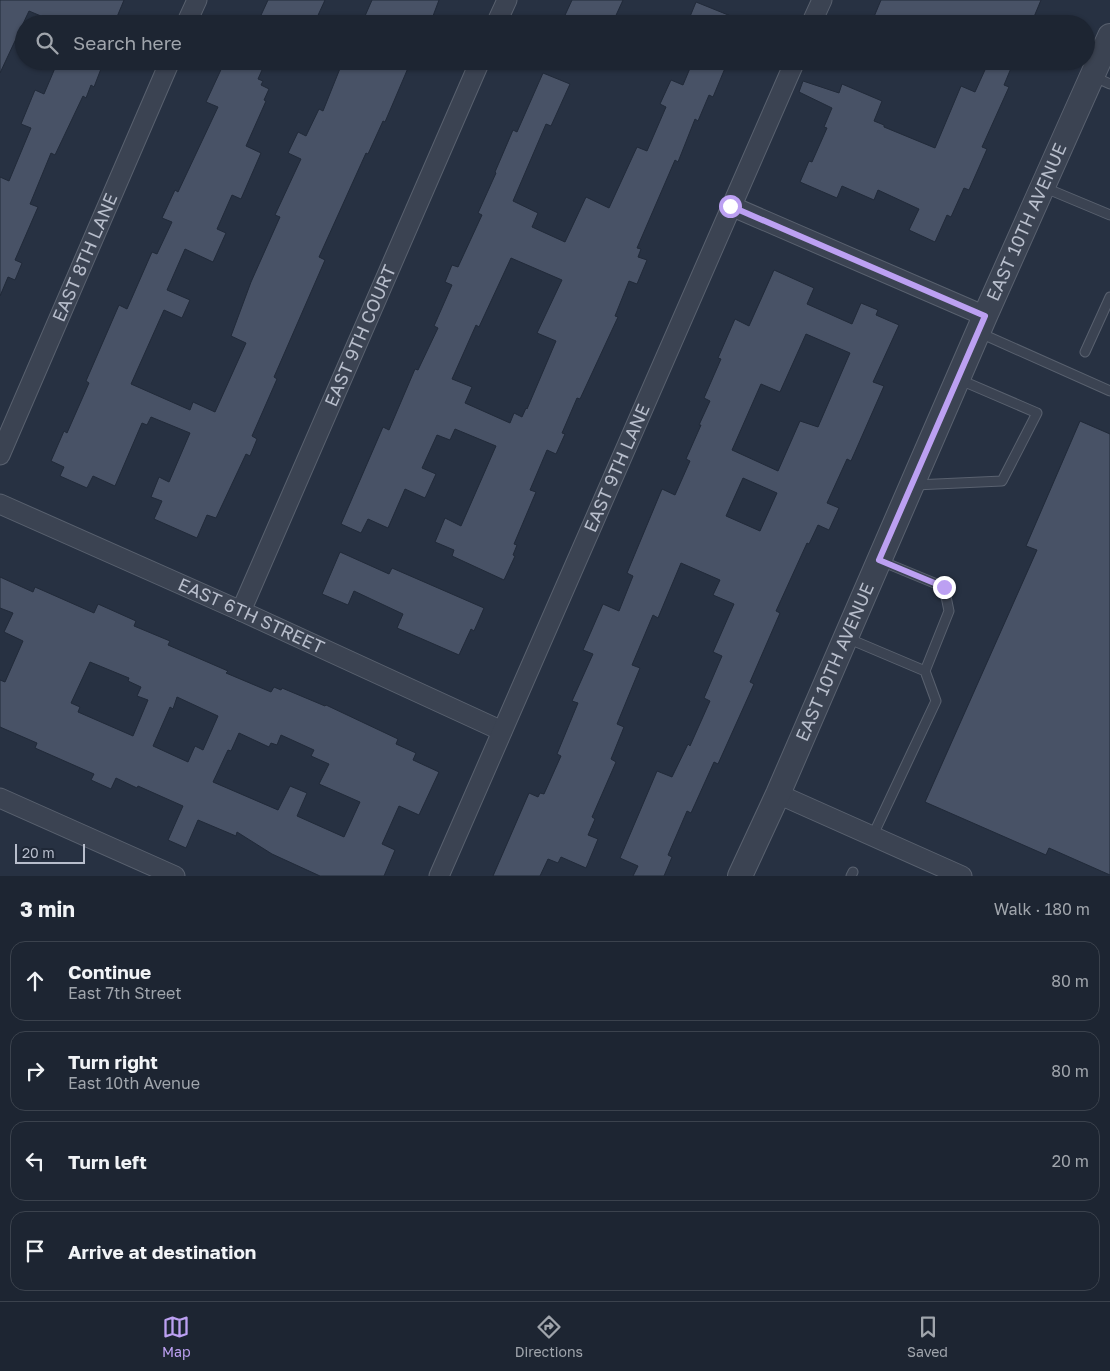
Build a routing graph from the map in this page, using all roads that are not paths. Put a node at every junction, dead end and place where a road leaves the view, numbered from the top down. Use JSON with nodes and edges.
{"nodes":[{"id":1,"x":197,"y":0,"type":"edge"},
{"id":2,"x":507,"y":0,"type":"edge"},
{"id":3,"x":822,"y":0,"type":"edge"},
{"id":4,"x":190,"y":15,"type":"edge"},
{"id":5,"x":500,"y":15,"type":"edge"},
{"id":6,"x":815,"y":15,"type":"edge"},
{"id":7,"x":1110,"y":36,"type":"edge"},
{"id":8,"x":166,"y":70,"type":"edge"},
{"id":9,"x":476,"y":70,"type":"edge"},
{"id":10,"x":791,"y":70,"type":"edge"},
{"id":11,"x":1101,"y":80,"type":"edge"},
{"id":12,"x":1042,"y":187,"type":"junction"},
{"id":13,"x":730,"y":206,"type":"junction"},
{"id":14,"x":1110,"y":215,"type":"edge"},
{"id":15,"x":1110,"y":296,"type":"edge"},
{"id":16,"x":982,"y":324,"type":"junction"},
{"id":17,"x":1085,"y":352,"type":"dead end"},
{"id":18,"x":958,"y":379,"type":"junction"},
{"id":19,"x":1110,"y":391,"type":"edge"},
{"id":20,"x":0,"y":455,"type":"edge"},
{"id":21,"x":912,"y":485,"type":"junction"},
{"id":22,"x":0,"y":504,"type":"edge"},
{"id":23,"x":879,"y":560,"type":"junction"},
{"id":24,"x":241,"y":611,"type":"junction"},
{"id":25,"x":846,"y":637,"type":"junction"},
{"id":26,"x":925,"y":671,"type":"junction"},
{"id":27,"x":502,"y":731,"type":"junction"},
{"id":28,"x":778,"y":794,"type":"junction"},
{"id":29,"x":0,"y":798,"type":"edge"},
{"id":30,"x":873,"y":835,"type":"junction"},
{"id":31,"x":175,"y":876,"type":"edge"},
{"id":32,"x":439,"y":876,"type":"edge"},
{"id":33,"x":740,"y":876,"type":"edge"},
{"id":34,"x":962,"y":876,"type":"edge"}],
"edges":[{"from":1,"to":4,"type":"street"},
{"from":2,"to":5,"type":"street"},
{"from":3,"to":6,"type":"street"},
{"from":7,"to":11,"type":"street","name":"EAST 10TH AVENUE"},
{"from":8,"to":20,"type":"street","name":"EAST 8TH LANE"},
{"from":9,"to":24,"type":"street","name":"EAST 9TH COURT"},
{"from":10,"to":13,"type":"street","name":"EAST 9TH LANE"},
{"from":11,"to":12,"type":"street","name":"EAST 10TH AVENUE"},
{"from":12,"to":14,"type":"lane"},
{"from":12,"to":16,"type":"street","name":"EAST 10TH AVENUE"},
{"from":13,"to":16,"type":"street"},
{"from":13,"to":27,"type":"street","name":"EAST 9TH LANE"},
{"from":15,"to":17,"type":"lane"},
{"from":16,"to":18,"type":"street","name":"EAST 10TH AVENUE"},
{"from":16,"to":19,"type":"lane"},
{"from":18,"to":21,"type":"street","name":"EAST 10TH AVENUE"},
{"from":18,"to":21,"type":"lane"},
{"from":21,"to":23,"type":"street","name":"EAST 10TH AVENUE"},
{"from":22,"to":24,"type":"street","name":"EAST 6TH STREET"},
{"from":23,"to":25,"type":"street","name":"EAST 10TH AVENUE"},
{"from":23,"to":26,"type":"lane"},
{"from":24,"to":27,"type":"street","name":"EAST 6TH STREET"},
{"from":25,"to":26,"type":"lane"},
{"from":25,"to":28,"type":"street","name":"EAST 10TH AVENUE"},
{"from":26,"to":30,"type":"lane"},
{"from":27,"to":32,"type":"street","name":"EAST 9TH LANE"},
{"from":28,"to":30,"type":"street"},
{"from":28,"to":33,"type":"street","name":"EAST 10TH AVENUE"},
{"from":29,"to":31,"type":"street"},
{"from":30,"to":34,"type":"street"}]}
